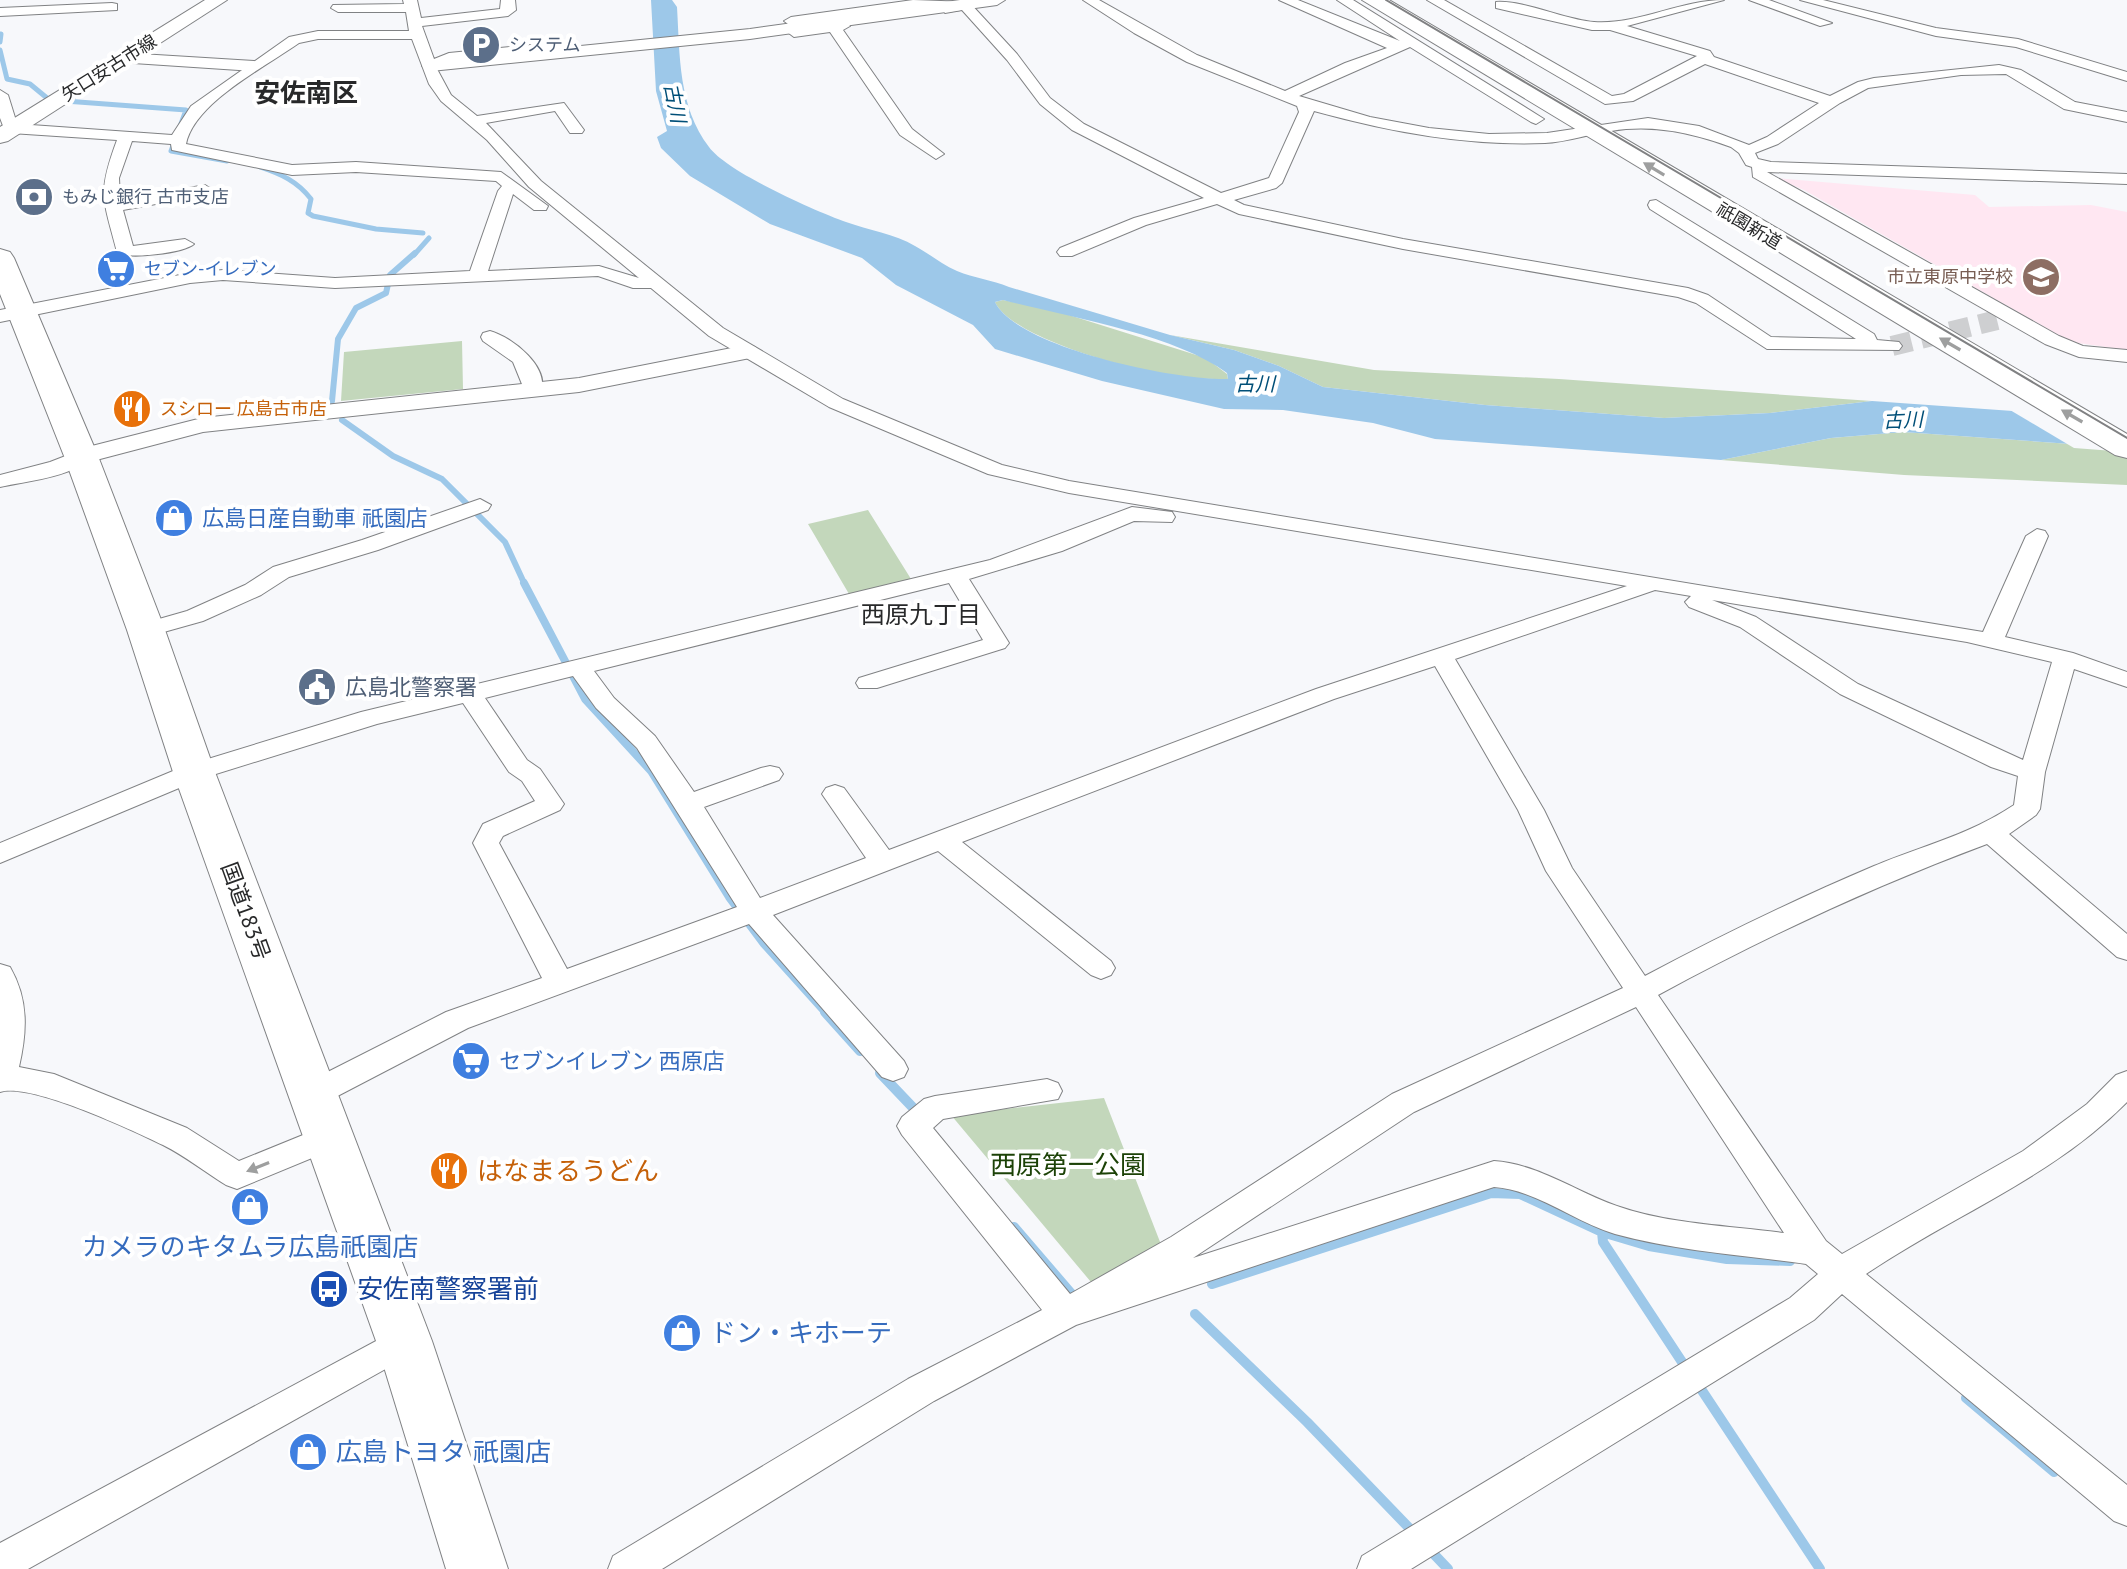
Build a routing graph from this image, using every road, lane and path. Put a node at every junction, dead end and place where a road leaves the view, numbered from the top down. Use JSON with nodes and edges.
{"nodes":[{"id":1,"x":218,"y":0,"type":"edge"},
{"id":2,"x":508,"y":0,"type":"edge"},
{"id":3,"x":997,"y":0,"type":"edge"},
{"id":4,"x":1090,"y":0,"type":"edge"},
{"id":5,"x":1286,"y":0,"type":"edge"},
{"id":6,"x":1407,"y":0,"type":"edge"},
{"id":7,"x":1434,"y":0,"type":"edge"},
{"id":8,"x":1666,"y":0,"type":"edge"},
{"id":9,"x":1717,"y":0,"type":"edge"},
{"id":10,"x":1756,"y":0,"type":"edge"},
{"id":11,"x":1809,"y":0,"type":"edge"},
{"id":12,"x":1354,"y":1,"type":"edge"},
{"id":13,"x":1506,"y":2,"type":"edge"},
{"id":14,"x":343,"y":4,"type":"edge"},
{"id":15,"x":964,"y":5,"type":"junction"},
{"id":16,"x":112,"y":7,"type":"dead end"},
{"id":17,"x":1685,"y":7,"type":"junction"},
{"id":18,"x":0,"y":12,"type":"edge"},
{"id":19,"x":413,"y":17,"type":"edge"},
{"id":20,"x":1465,"y":18,"type":"junction"},
{"id":21,"x":1827,"y":23,"type":"dead end"},
{"id":22,"x":1611,"y":26,"type":"junction"},
{"id":23,"x":834,"y":27,"type":"junction"},
{"id":24,"x":302,"y":37,"type":"junction"},
{"id":25,"x":1413,"y":42,"type":"junction"},
{"id":26,"x":558,"y":45,"type":"dead end"},
{"id":27,"x":1393,"y":49,"type":"junction"},
{"id":28,"x":124,"y":58,"type":"junction"},
{"id":29,"x":1705,"y":59,"type":"junction"},
{"id":30,"x":254,"y":66,"type":"junction"},
{"id":31,"x":431,"y":66,"type":"junction"},
{"id":32,"x":1515,"y":66,"type":"junction"},
{"id":33,"x":1448,"y":75,"type":"dead end"},
{"id":34,"x":1468,"y":76,"type":"junction"},
{"id":35,"x":2127,"y":77,"type":"edge"},
{"id":36,"x":0,"y":95,"type":"edge"},
{"id":37,"x":1296,"y":99,"type":"junction"},
{"id":38,"x":1832,"y":102,"type":"junction"},
{"id":39,"x":2127,"y":117,"type":"edge"},
{"id":40,"x":1536,"y":119,"type":"dead end"},
{"id":41,"x":477,"y":124,"type":"junction"},
{"id":42,"x":1619,"y":124,"type":"junction"},
{"id":43,"x":576,"y":130,"type":"dead end"},
{"id":44,"x":1589,"y":131,"type":"junction"},
{"id":45,"x":5,"y":132,"type":"edge"},
{"id":46,"x":126,"y":137,"type":"junction"},
{"id":47,"x":173,"y":139,"type":"junction"},
{"id":48,"x":1746,"y":150,"type":"junction"},
{"id":49,"x":936,"y":154,"type":"dead end"},
{"id":50,"x":1760,"y":166,"type":"junction"},
{"id":51,"x":494,"y":176,"type":"junction"},
{"id":52,"x":2127,"y":179,"type":"edge"},
{"id":53,"x":513,"y":186,"type":"junction"},
{"id":54,"x":205,"y":190,"type":"dead end"},
{"id":55,"x":1220,"y":199,"type":"junction"},
{"id":56,"x":1704,"y":199,"type":"junction"},
{"id":57,"x":113,"y":207,"type":"junction"},
{"id":58,"x":565,"y":210,"type":"junction"},
{"id":59,"x":185,"y":244,"type":"dead end"},
{"id":60,"x":1066,"y":252,"type":"dead end"},
{"id":61,"x":0,"y":258,"type":"edge"},
{"id":62,"x":478,"y":275,"type":"junction"},
{"id":63,"x":653,"y":284,"type":"junction"},
{"id":64,"x":11,"y":313,"type":"edge"},
{"id":65,"x":490,"y":337,"type":"dead end"},
{"id":66,"x":1869,"y":346,"type":"junction"},
{"id":67,"x":1892,"y":346,"type":"tunnel mouth"},
{"id":68,"x":747,"y":352,"type":"junction"},
{"id":69,"x":2127,"y":356,"type":"edge"},
{"id":70,"x":533,"y":390,"type":"junction"},
{"id":71,"x":2127,"y":420,"type":"edge"},
{"id":72,"x":2127,"y":448,"type":"edge"},
{"id":73,"x":81,"y":456,"type":"junction"},
{"id":74,"x":0,"y":481,"type":"edge"},
{"id":75,"x":472,"y":508,"type":"dead end"},
{"id":76,"x":1252,"y":515,"type":"junction"},
{"id":77,"x":2037,"y":536,"type":"dead end"},
{"id":78,"x":955,"y":574,"type":"junction"},
{"id":79,"x":1653,"y":581,"type":"junction"},
{"id":80,"x":146,"y":630,"type":"junction"},
{"id":81,"x":1991,"y":641,"type":"junction"},
{"id":82,"x":1441,"y":656,"type":"junction"},
{"id":83,"x":2065,"y":658,"type":"junction"},
{"id":84,"x":569,"y":668,"type":"junction"},
{"id":85,"x":2127,"y":680,"type":"edge"},
{"id":86,"x":868,"y":683,"type":"dead end"},
{"id":87,"x":469,"y":693,"type":"junction"},
{"id":88,"x":194,"y":772,"type":"junction"},
{"id":89,"x":2032,"y":772,"type":"junction"},
{"id":90,"x":770,"y":774,"type":"dead end"},
{"id":91,"x":835,"y":794,"type":"dead end"},
{"id":92,"x":688,"y":803,"type":"junction"},
{"id":93,"x":1991,"y":833,"type":"junction"},
{"id":94,"x":942,"y":840,"type":"junction"},
{"id":95,"x":0,"y":854,"type":"edge"},
{"id":96,"x":883,"y":862,"type":"junction"},
{"id":97,"x":744,"y":915,"type":"junction"},
{"id":98,"x":2127,"y":950,"type":"edge"},
{"id":99,"x":1101,"y":968,"type":"dead end"},
{"id":100,"x":0,"y":975,"type":"edge"},
{"id":101,"x":559,"y":982,"type":"junction"},
{"id":102,"x":1639,"y":992,"type":"junction"},
{"id":103,"x":893,"y":1069,"type":"dead end"},
{"id":104,"x":0,"y":1079,"type":"edge"},
{"id":105,"x":2127,"y":1083,"type":"edge"},
{"id":106,"x":1047,"y":1091,"type":"dead end"},
{"id":107,"x":315,"y":1093,"type":"junction"},
{"id":108,"x":330,"y":1137,"type":"junction"},
{"id":109,"x":1814,"y":1251,"type":"junction"},
{"id":110,"x":1843,"y":1275,"type":"junction"},
{"id":111,"x":1066,"y":1314,"type":"junction"},
{"id":112,"x":404,"y":1341,"type":"junction"},
{"id":113,"x":2127,"y":1508,"type":"edge"},
{"id":114,"x":0,"y":1564,"type":"edge"},
{"id":115,"x":477,"y":1569,"type":"edge"},
{"id":116,"x":627,"y":1569,"type":"edge"},
{"id":117,"x":1376,"y":1569,"type":"edge"}],
"edges":[{"from":1,"to":28,"type":"main road","name":"矢口安古市線"},
{"from":2,"to":19,"type":"street"},
{"from":3,"to":15,"type":"street"},
{"from":4,"to":37,"type":"street"},
{"from":5,"to":27,"type":"street"},
{"from":6,"to":32,"type":"highway","name":"祇園新道"},
{"from":7,"to":20,"type":"street"},
{"from":8,"to":17,"type":"street"},
{"from":9,"to":17,"type":"street"},
{"from":10,"to":21,"type":"street"},
{"from":11,"to":35,"type":"street"},
{"from":12,"to":25,"type":"street"},
{"from":12,"to":32,"type":"highway","name":"祇園新道"},
{"from":13,"to":20,"type":"street"},
{"from":13,"to":22,"type":"street"},
{"from":14,"to":19,"type":"street"},
{"from":14,"to":24,"type":"street"},
{"from":15,"to":23,"type":"street"},
{"from":15,"to":23,"type":"street"},
{"from":15,"to":31,"type":"street"},
{"from":15,"to":55,"type":"street"},
{"from":16,"to":18,"type":"street"},
{"from":17,"to":22,"type":"street"},
{"from":19,"to":24,"type":"street"},
{"from":19,"to":31,"type":"street"},
{"from":20,"to":32,"type":"street"},
{"from":22,"to":29,"type":"street"},
{"from":23,"to":49,"type":"street"},
{"from":24,"to":30,"type":"street"},
{"from":25,"to":27,"type":"street"},
{"from":25,"to":34,"type":"street"},
{"from":26,"to":31,"type":"street"},
{"from":27,"to":33,"type":"street"},
{"from":27,"to":37,"type":"street"},
{"from":28,"to":30,"type":"street"},
{"from":28,"to":45,"type":"main road","name":"矢口安古市線"},
{"from":29,"to":32,"type":"street"},
{"from":29,"to":38,"type":"street"},
{"from":30,"to":47,"type":"street"},
{"from":31,"to":41,"type":"street"},
{"from":32,"to":34,"type":"street"},
{"from":32,"to":42,"type":"highway","name":"祇園新道"},
{"from":32,"to":44,"type":"highway","name":"祇園新道"},
{"from":34,"to":40,"type":"street"},
{"from":36,"to":45,"type":"street"},
{"from":37,"to":44,"type":"street"},
{"from":37,"to":55,"type":"street"},
{"from":38,"to":39,"type":"street"},
{"from":38,"to":48,"type":"street"},
{"from":41,"to":43,"type":"street"},
{"from":41,"to":51,"type":"street"},
{"from":41,"to":58,"type":"street"},
{"from":42,"to":44,"type":"street"},
{"from":42,"to":48,"type":"street"},
{"from":42,"to":71,"type":"highway","name":"祇園新道"},
{"from":56,"to":44,"type":"highway","name":"祇園新道","one_way":true},
{"from":45,"to":46,"type":"street"},
{"from":46,"to":47,"type":"street"},
{"from":46,"to":57,"type":"street"},
{"from":47,"to":51,"type":"street"},
{"from":48,"to":50,"type":"street"},
{"from":50,"to":52,"type":"street"},
{"from":50,"to":69,"type":"street"},
{"from":51,"to":53,"type":"street"},
{"from":53,"to":58,"type":"street"},
{"from":53,"to":62,"type":"street"},
{"from":54,"to":57,"type":"street"},
{"from":55,"to":60,"type":"street"},
{"from":55,"to":66,"type":"street"},
{"from":56,"to":66,"type":"street"},
{"from":72,"to":56,"type":"highway","name":"祇園新道","one_way":true},
{"from":57,"to":59,"type":"street"},
{"from":58,"to":63,"type":"street"},
{"from":61,"to":64,"type":"highway","name":"国道183号"},
{"from":62,"to":63,"type":"street"},
{"from":62,"to":64,"type":"street"},
{"from":63,"to":68,"type":"street"},
{"from":64,"to":73,"type":"highway","name":"国道183号"},
{"from":65,"to":70,"type":"street"},
{"from":66,"to":67,"type":"street"},
{"from":68,"to":70,"type":"street"},
{"from":68,"to":76,"type":"street"},
{"from":70,"to":73,"type":"street"},
{"from":73,"to":74,"type":"street"},
{"from":73,"to":80,"type":"highway","name":"国道183号"},
{"from":75,"to":80,"type":"street"},
{"from":76,"to":78,"type":"street"},
{"from":76,"to":79,"type":"street"},
{"from":77,"to":81,"type":"street"},
{"from":78,"to":84,"type":"street"},
{"from":78,"to":86,"type":"street"},
{"from":79,"to":81,"type":"street"},
{"from":79,"to":82,"type":"street"},
{"from":79,"to":89,"type":"street"},
{"from":80,"to":88,"type":"highway","name":"国道183号"},
{"from":81,"to":83,"type":"street"},
{"from":82,"to":94,"type":"street"},
{"from":82,"to":102,"type":"street"},
{"from":83,"to":85,"type":"street"},
{"from":83,"to":89,"type":"street"},
{"from":84,"to":87,"type":"street"},
{"from":84,"to":92,"type":"street"},
{"from":87,"to":88,"type":"street"},
{"from":87,"to":101,"type":"street"},
{"from":88,"to":95,"type":"street"},
{"from":88,"to":107,"type":"highway","name":"国道183号"},
{"from":89,"to":93,"type":"street"},
{"from":90,"to":92,"type":"street"},
{"from":91,"to":96,"type":"street"},
{"from":92,"to":97,"type":"street"},
{"from":93,"to":98,"type":"street"},
{"from":93,"to":102,"type":"street"},
{"from":94,"to":96,"type":"street"},
{"from":94,"to":99,"type":"street"},
{"from":96,"to":97,"type":"street"},
{"from":97,"to":101,"type":"street"},
{"from":97,"to":103,"type":"street"},
{"from":100,"to":104,"type":"street"},
{"from":101,"to":107,"type":"street"},
{"from":102,"to":109,"type":"street"},
{"from":102,"to":111,"type":"street"},
{"from":108,"to":104,"type":"street","one_way":true},
{"from":105,"to":110,"type":"street"},
{"from":106,"to":111,"type":"street"},
{"from":107,"to":108,"type":"highway","name":"国道183号"},
{"from":108,"to":112,"type":"highway","name":"国道183号"},
{"from":109,"to":110,"type":"street"},
{"from":109,"to":111,"type":"street"},
{"from":110,"to":113,"type":"street"},
{"from":110,"to":117,"type":"street"},
{"from":111,"to":116,"type":"street"},
{"from":112,"to":114,"type":"street"},
{"from":112,"to":115,"type":"highway","name":"国道183号"}]}
